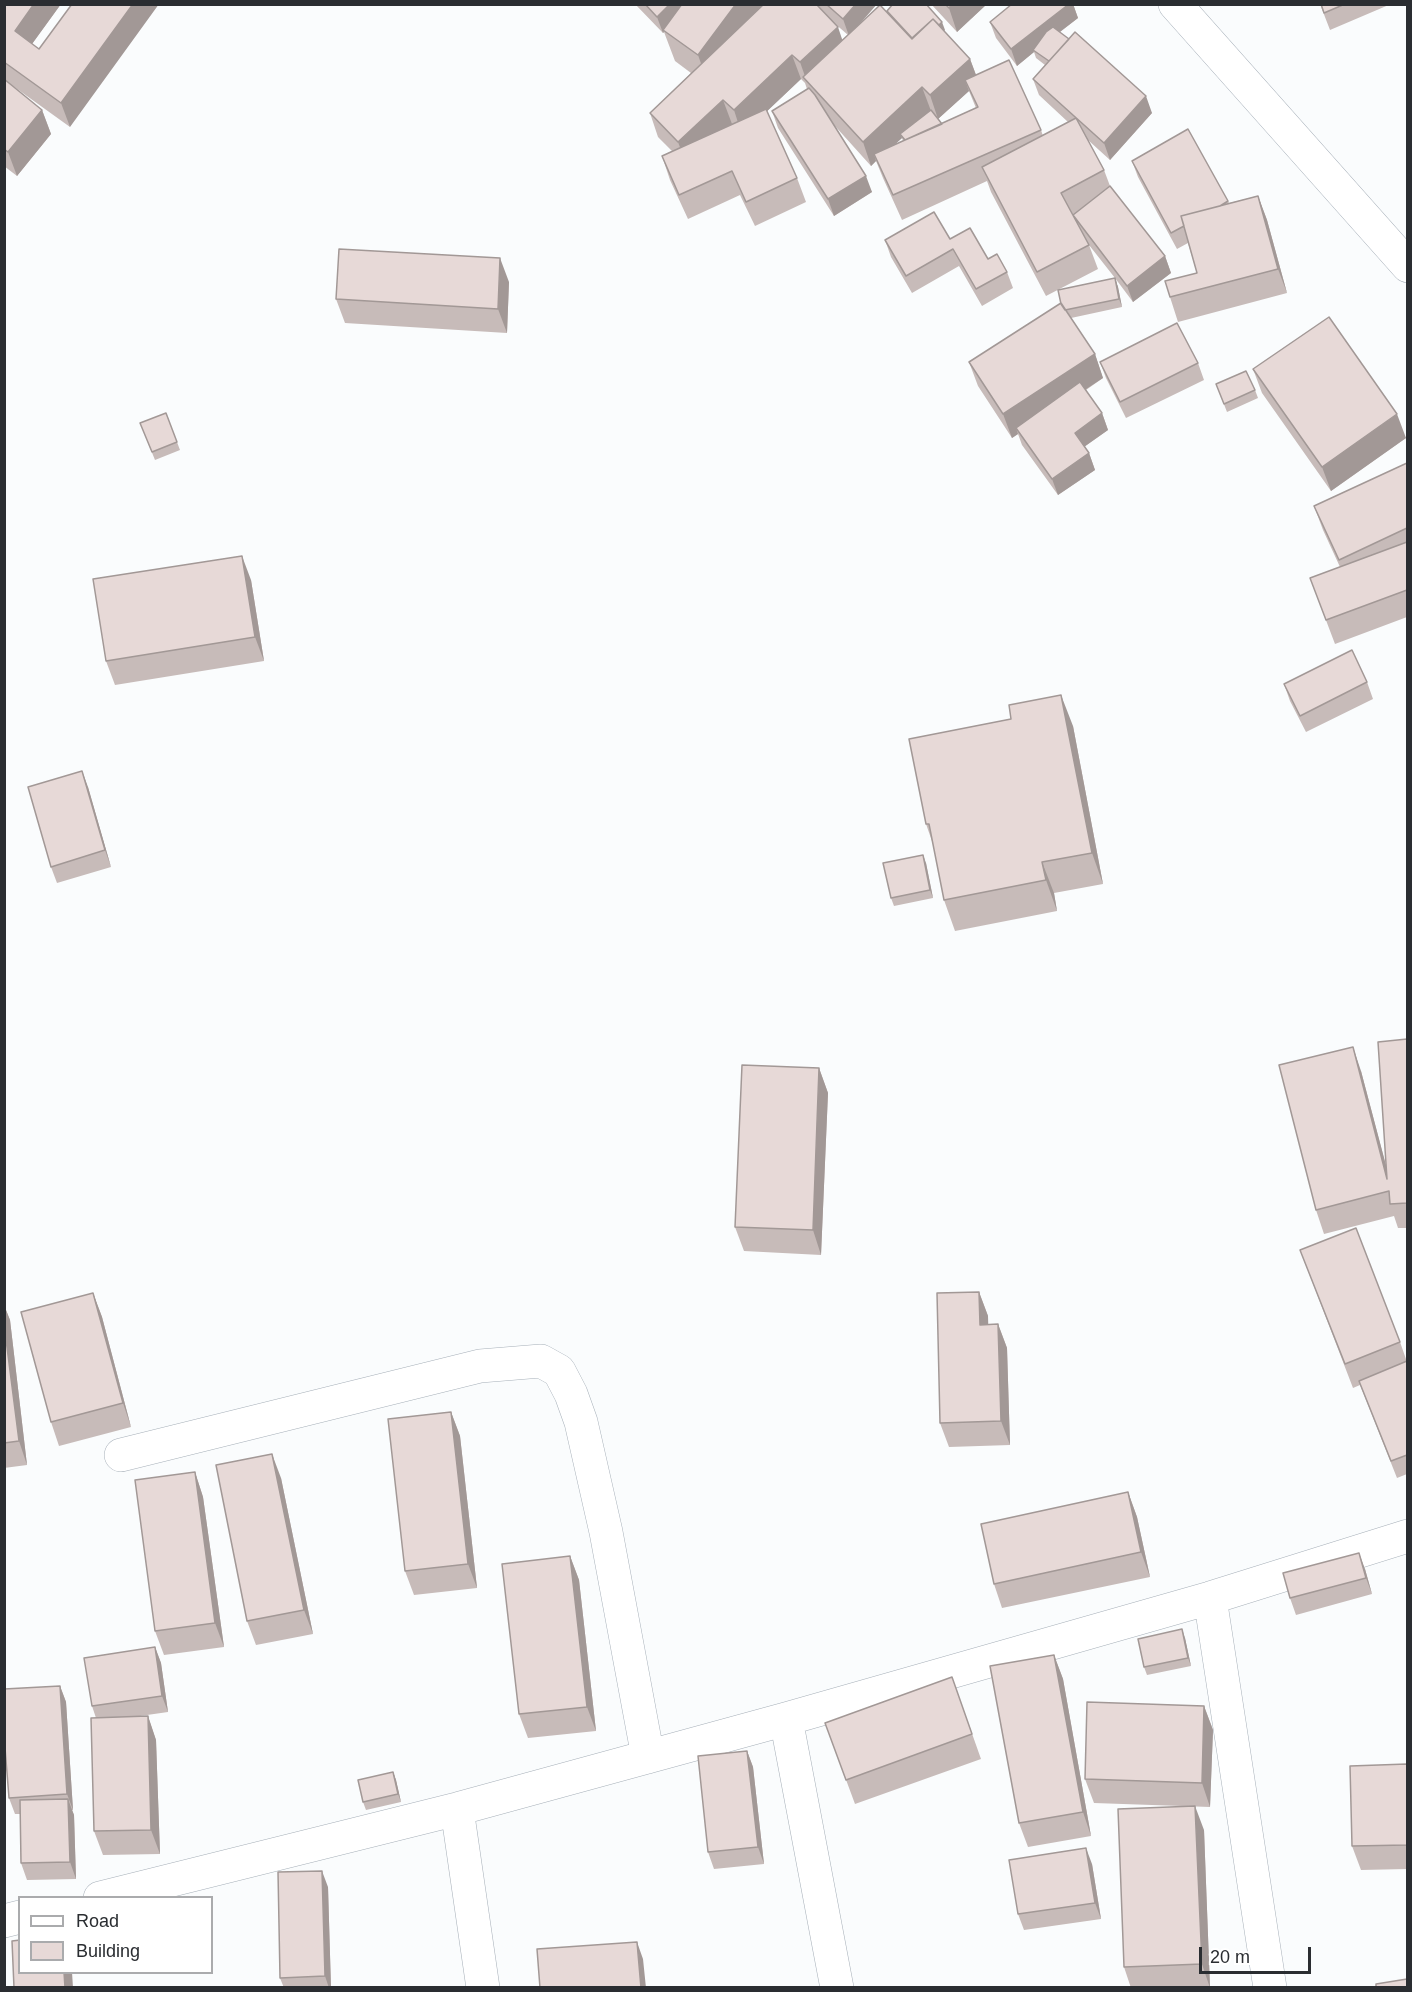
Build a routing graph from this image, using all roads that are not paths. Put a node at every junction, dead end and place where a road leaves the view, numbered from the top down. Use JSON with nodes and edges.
{"nodes":[{"id":1,"x":1175,"y":4,"type":"edge"},
{"id":2,"x":1407,"y":266,"type":"edge"},
{"id":3,"x":121,"y":1455,"type":"dead end"},
{"id":4,"x":1407,"y":1536,"type":"edge"},
{"id":5,"x":1210,"y":1598,"type":"junction"},
{"id":6,"x":786,"y":1719,"type":"junction"},
{"id":7,"x":648,"y":1757,"type":"junction"},
{"id":8,"x":457,"y":1809,"type":"junction"},
{"id":9,"x":108,"y":1896,"type":"edge"},
{"id":10,"x":483,"y":1988,"type":"edge"},
{"id":11,"x":837,"y":1988,"type":"edge"},
{"id":12,"x":1270,"y":1988,"type":"edge"}],
"edges":[{"from":1,"to":2,"type":"street"},
{"from":3,"to":7,"type":"street"},
{"from":4,"to":5,"type":"street"},
{"from":5,"to":6,"type":"street"},
{"from":5,"to":12,"type":"street"},
{"from":6,"to":7,"type":"street"},
{"from":6,"to":11,"type":"street"},
{"from":7,"to":8,"type":"street"},
{"from":8,"to":9,"type":"street"},
{"from":8,"to":10,"type":"street"}]}
